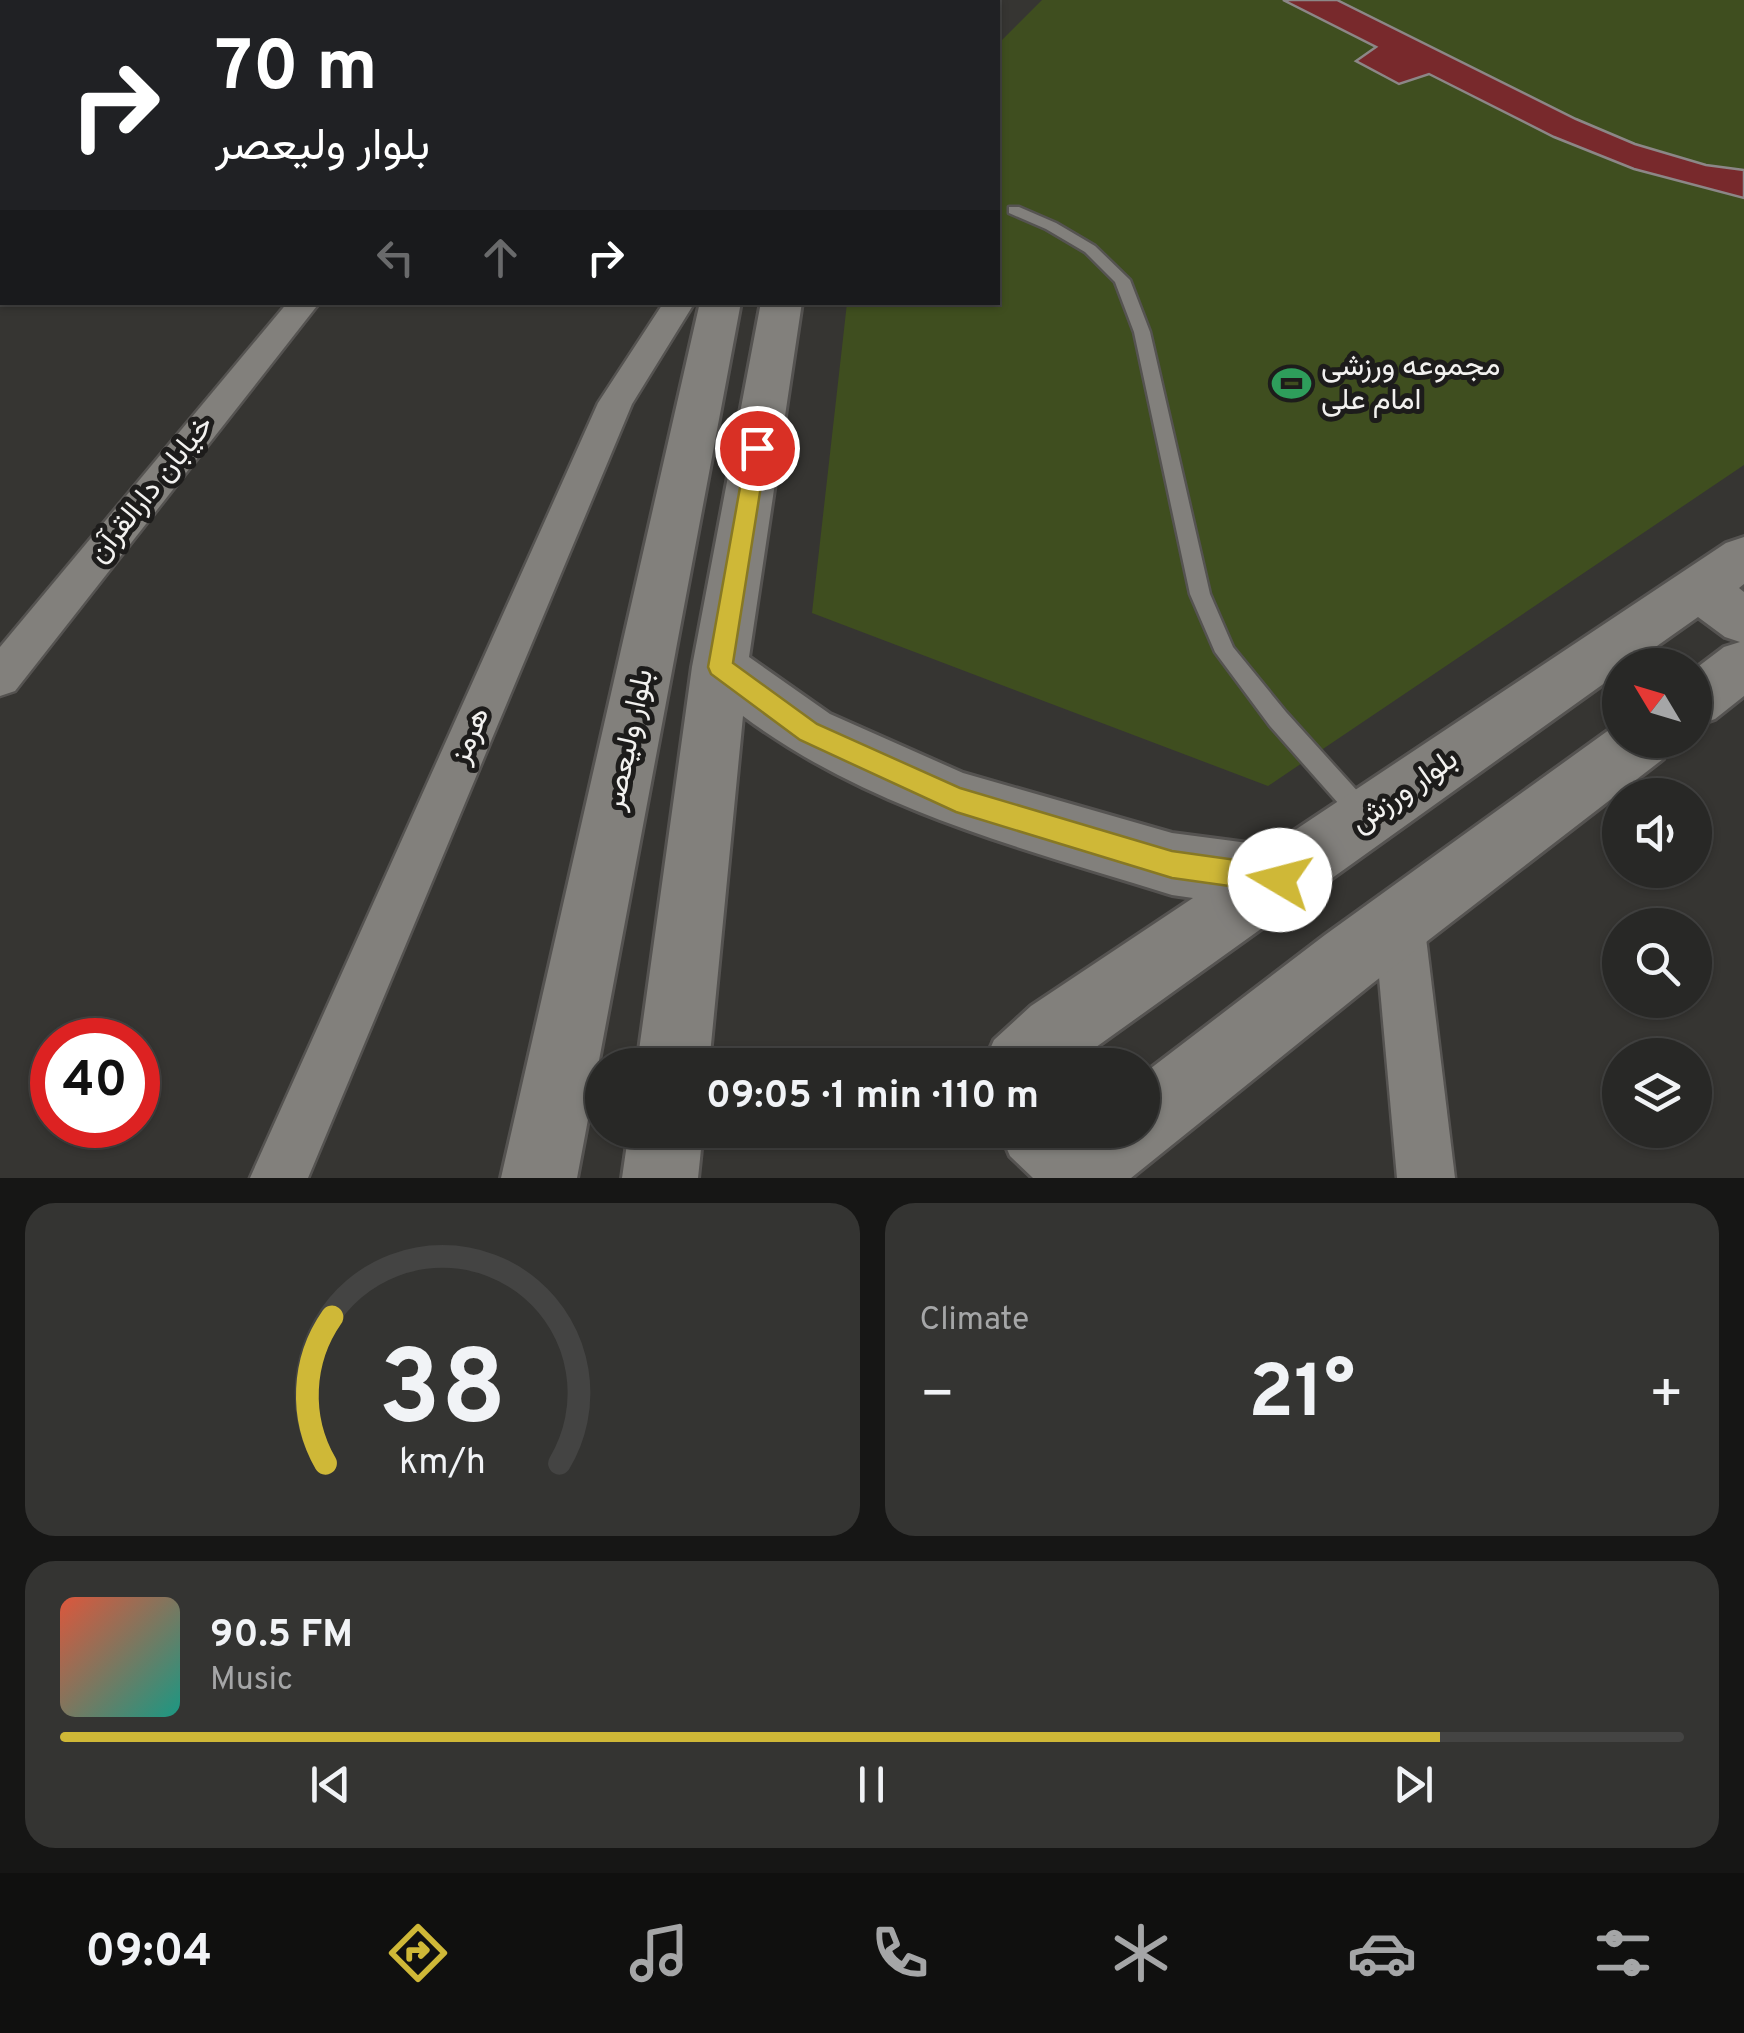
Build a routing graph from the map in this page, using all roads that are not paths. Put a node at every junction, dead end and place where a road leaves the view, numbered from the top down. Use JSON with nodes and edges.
{"nodes":[{"id":1,"x":1014,"y":210,"type":"dead end"},
{"id":2,"x":303,"y":305,"type":"edge"},
{"id":3,"x":678,"y":305,"type":"edge"},
{"id":4,"x":720,"y":305,"type":"edge"},
{"id":5,"x":781,"y":305,"type":"edge"},
{"id":6,"x":1729,"y":589,"type":"edge"},
{"id":7,"x":1744,"y":664,"type":"edge"},
{"id":8,"x":720,"y":667,"type":"junction"},
{"id":9,"x":0,"y":678,"type":"edge"},
{"id":10,"x":1712,"y":688,"type":"edge"},
{"id":11,"x":1618,"y":758,"type":"edge"},
{"id":12,"x":1367,"y":818,"type":"junction"},
{"id":13,"x":1280,"y":880,"type":"junction"},
{"id":14,"x":1399,"y":921,"type":"junction"},
{"id":15,"x":676,"y":1048,"type":"edge"},
{"id":16,"x":1038,"y":1048,"type":"edge"},
{"id":17,"x":1160,"y":1096,"type":"edge"},
{"id":18,"x":664,"y":1148,"type":"edge"},
{"id":19,"x":279,"y":1178,"type":"edge"},
{"id":20,"x":540,"y":1178,"type":"edge"},
{"id":21,"x":660,"y":1178,"type":"edge"},
{"id":22,"x":1426,"y":1178,"type":"edge"}],
"edges":[{"from":1,"to":12,"type":"lane"},
{"from":2,"to":9,"type":"street","name":"خیابان دارالقرآن"},
{"from":3,"to":19,"type":"street","name":"هرمز"},
{"from":4,"to":20,"type":"street","name":"بلوار ولیعصر"},
{"from":5,"to":8,"type":"street"},
{"from":6,"to":12,"type":"street","name":"بلوار ورزش"},
{"from":7,"to":10,"type":"street"},
{"from":8,"to":13,"type":"street"},
{"from":8,"to":15,"type":"street"},
{"from":11,"to":14,"type":"street"},
{"from":12,"to":13,"type":"street","name":"بلوار ورزش"},
{"from":13,"to":16,"type":"street","name":"بلوار ورزش"},
{"from":14,"to":17,"type":"street"},
{"from":14,"to":22,"type":"street"},
{"from":18,"to":21,"type":"street"}]}
